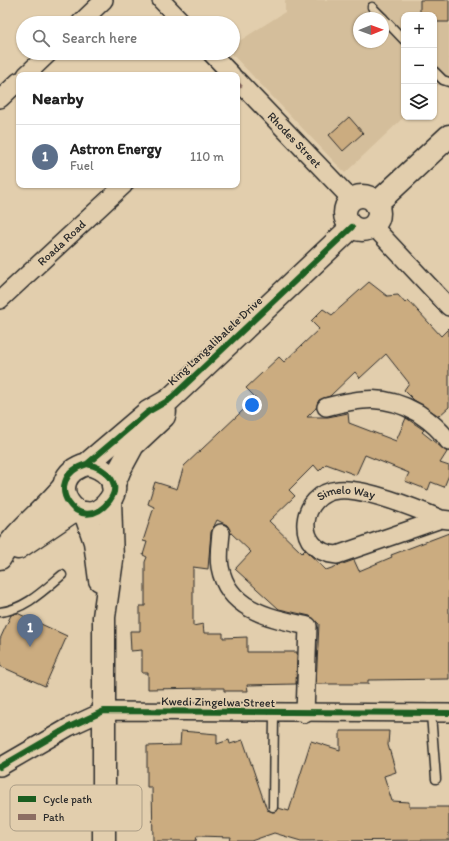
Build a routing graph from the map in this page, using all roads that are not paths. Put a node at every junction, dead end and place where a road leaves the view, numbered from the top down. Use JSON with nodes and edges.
{"nodes":[{"id":1,"x":104,"y":0,"type":"edge"},
{"id":2,"x":161,"y":0,"type":"edge"},
{"id":3,"x":372,"y":7,"type":"dead end"},
{"id":4,"x":377,"y":12,"type":"edge"},
{"id":5,"x":87,"y":16,"type":"edge"},
{"id":6,"x":176,"y":16,"type":"edge"},
{"id":7,"x":389,"y":24,"type":"edge"},
{"id":8,"x":401,"y":37,"type":"edge"},
{"id":9,"x":42,"y":60,"type":"edge"},
{"id":10,"x":218,"y":60,"type":"edge"},
{"id":11,"x":29,"y":72,"type":"edge"},
{"id":12,"x":229,"y":72,"type":"edge"},
{"id":13,"x":437,"y":74,"type":"edge"},
{"id":14,"x":449,"y":82,"type":"edge"},
{"id":15,"x":240,"y":83,"type":"edge"},
{"id":16,"x":16,"y":84,"type":"edge"},
{"id":17,"x":0,"y":99,"type":"edge"},
{"id":18,"x":449,"y":136,"type":"edge"},
{"id":19,"x":121,"y":188,"type":"edge"},
{"id":20,"x":351,"y":199,"type":"junction"},
{"id":21,"x":376,"y":204,"type":"junction"},
{"id":22,"x":363,"y":226,"type":"junction"},
{"id":23,"x":0,"y":300,"type":"edge"},
{"id":24,"x":449,"y":307,"type":"edge"},
{"id":25,"x":169,"y":400,"type":"junction"},
{"id":26,"x":326,"y":407,"type":"dead end"},
{"id":27,"x":449,"y":442,"type":"edge"},
{"id":28,"x":87,"y":464,"type":"junction"},
{"id":29,"x":64,"y":486,"type":"junction"},
{"id":30,"x":112,"y":493,"type":"junction"},
{"id":31,"x":79,"y":512,"type":"junction"},
{"id":32,"x":445,"y":520,"type":"edge"},
{"id":33,"x":221,"y":533,"type":"dead end"},
{"id":34,"x":0,"y":558,"type":"edge"},
{"id":35,"x":0,"y":561,"type":"edge"},
{"id":36,"x":62,"y":575,"type":"dead end"},
{"id":37,"x":0,"y":612,"type":"edge"},
{"id":38,"x":104,"y":617,"type":"junction"},
{"id":39,"x":104,"y":712,"type":"junction"},
{"id":40,"x":274,"y":713,"type":"junction"},
{"id":41,"x":449,"y":713,"type":"edge"},
{"id":42,"x":305,"y":714,"type":"junction"},
{"id":43,"x":432,"y":714,"type":"junction"},
{"id":44,"x":0,"y":767,"type":"edge"},
{"id":45,"x":436,"y":779,"type":"dead end"},
{"id":46,"x":104,"y":785,"type":"edge"},
{"id":47,"x":274,"y":807,"type":"dead end"}],
"edges":[{"from":1,"to":5,"type":"street"},
{"from":2,"to":6,"type":"street"},
{"from":3,"to":4,"type":"lane"},
{"from":7,"to":8,"type":"lane"},
{"from":9,"to":11,"type":"street"},
{"from":10,"to":12,"type":"street"},
{"from":13,"to":14,"type":"lane"},
{"from":15,"to":20,"type":"street","name":"Rhodes Street"},
{"from":16,"to":17,"type":"street"},
{"from":18,"to":21,"type":"street"},
{"from":19,"to":23,"type":"street","name":"Roada Road"},
{"from":20,"to":21,"type":"street"},
{"from":20,"to":22,"type":"street"},
{"from":21,"to":22,"type":"street"},
{"from":22,"to":24,"type":"street"},
{"from":22,"to":25,"type":"street","name":"King Langalibalele Drive"},
{"from":25,"to":28,"type":"street","name":"King Langalibalele Drive"},
{"from":25,"to":30,"type":"street","name":"King Langalibalele Drive"},
{"from":26,"to":27,"type":"street"},
{"from":28,"to":29,"type":"street"},
{"from":28,"to":30,"type":"street"},
{"from":29,"to":31,"type":"street"},
{"from":29,"to":34,"type":"street"},
{"from":30,"to":31,"type":"street"},
{"from":30,"to":38,"type":"street","name":"King Langalibalele Drive"},
{"from":31,"to":35,"type":"street"},
{"from":31,"to":38,"type":"street","name":"King Langalibalele Drive"},
{"from":32,"to":32,"type":"street","name":"Simelo Way"},
{"from":33,"to":42,"type":"street"},
{"from":36,"to":37,"type":"lane"},
{"from":38,"to":39,"type":"street","name":"King Langalibalele Drive"},
{"from":39,"to":40,"type":"street","name":"Kwedi Zingelwa Street"},
{"from":39,"to":44,"type":"street","name":"Kwedi Zingelwa Street"},
{"from":39,"to":46,"type":"street","name":"King Langalibalele Drive"},
{"from":40,"to":42,"type":"street","name":"Kwedi Zingelwa Street"},
{"from":40,"to":47,"type":"lane"},
{"from":41,"to":43,"type":"street","name":"Kwedi Zingelwa Street"},
{"from":42,"to":43,"type":"street","name":"Kwedi Zingelwa Street"},
{"from":43,"to":45,"type":"lane"}]}
